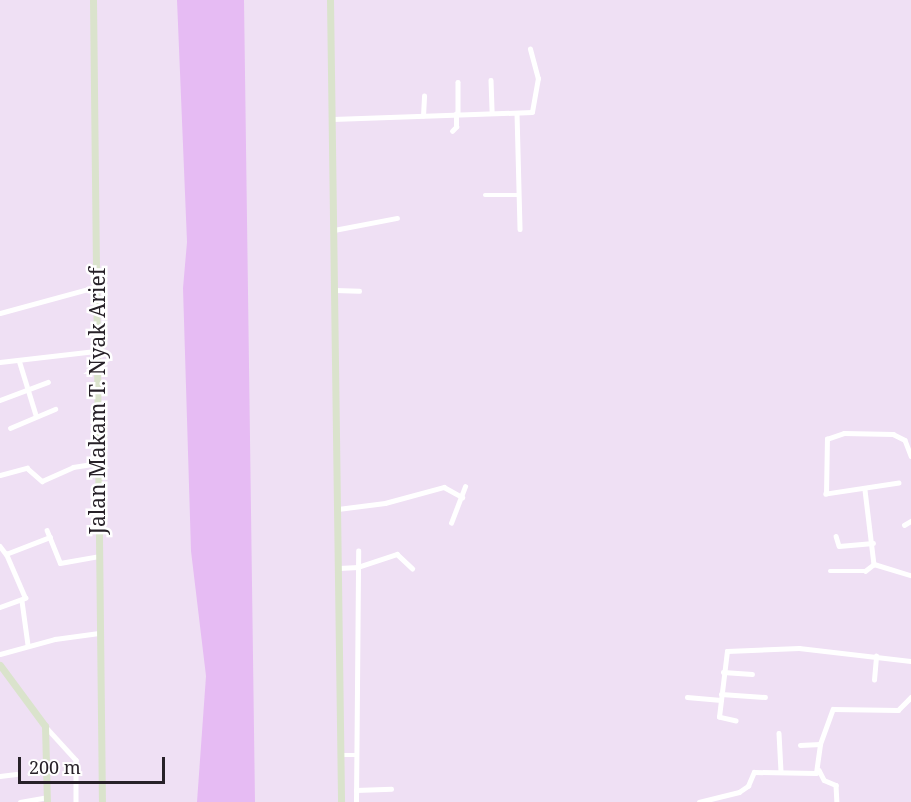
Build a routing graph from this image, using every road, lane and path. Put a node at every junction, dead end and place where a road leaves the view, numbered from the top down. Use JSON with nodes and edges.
{"nodes":[{"id":1,"x":93,"y":0,"type":"edge"},
{"id":2,"x":330,"y":0,"type":"edge"},
{"id":3,"x":530,"y":49,"type":"dead end"},
{"id":4,"x":491,"y":80,"type":"dead end"},
{"id":5,"x":458,"y":82,"type":"dead end"},
{"id":6,"x":424,"y":96,"type":"dead end"},
{"id":7,"x":517,"y":112,"type":"junction"},
{"id":8,"x":492,"y":113,"type":"junction"},
{"id":9,"x":457,"y":114,"type":"junction"},
{"id":10,"x":423,"y":116,"type":"junction"},
{"id":11,"x":335,"y":119,"type":"junction"},
{"id":12,"x":452,"y":131,"type":"dead end"},
{"id":13,"x":485,"y":195,"type":"dead end"},
{"id":14,"x":516,"y":195,"type":"junction"},
{"id":15,"x":397,"y":218,"type":"dead end"},
{"id":16,"x":336,"y":229,"type":"junction"},
{"id":17,"x":520,"y":229,"type":"dead end"},
{"id":18,"x":96,"y":287,"type":"junction"},
{"id":19,"x":335,"y":290,"type":"junction"},
{"id":20,"x":359,"y":291,"type":"dead end"},
{"id":21,"x":0,"y":313,"type":"edge"},
{"id":22,"x":97,"y":351,"type":"junction"},
{"id":23,"x":19,"y":360,"type":"junction"},
{"id":24,"x":0,"y":362,"type":"edge"},
{"id":25,"x":48,"y":382,"type":"dead end"},
{"id":26,"x":26,"y":388,"type":"junction"},
{"id":27,"x":0,"y":400,"type":"edge"},
{"id":28,"x":55,"y":409,"type":"dead end"},
{"id":29,"x":36,"y":415,"type":"junction"},
{"id":30,"x":10,"y":428,"type":"dead end"},
{"id":31,"x":911,"y":456,"type":"edge"},
{"id":32,"x":97,"y":463,"type":"junction"},
{"id":33,"x":0,"y":475,"type":"edge"},
{"id":34,"x":899,"y":483,"type":"dead end"},
{"id":35,"x":465,"y":487,"type":"dead end"},
{"id":36,"x":865,"y":490,"type":"junction"},
{"id":37,"x":462,"y":497,"type":"junction"},
{"id":38,"x":338,"y":508,"type":"junction"},
{"id":39,"x":911,"y":522,"type":"edge"},
{"id":40,"x":451,"y":524,"type":"dead end"},
{"id":41,"x":904,"y":525,"type":"dead end"},
{"id":42,"x":47,"y":530,"type":"dead end"},
{"id":43,"x":836,"y":536,"type":"dead end"},
{"id":44,"x":50,"y":537,"type":"junction"},
{"id":45,"x":873,"y":543,"type":"junction"},
{"id":46,"x":0,"y":546,"type":"edge"},
{"id":47,"x":358,"y":551,"type":"dead end"},
{"id":48,"x":6,"y":554,"type":"junction"},
{"id":49,"x":98,"y":556,"type":"junction"},
{"id":50,"x":874,"y":564,"type":"junction"},
{"id":51,"x":357,"y":567,"type":"junction"},
{"id":52,"x":341,"y":568,"type":"junction"},
{"id":53,"x":412,"y":568,"type":"dead end"},
{"id":54,"x":830,"y":571,"type":"dead end"},
{"id":55,"x":911,"y":575,"type":"edge"},
{"id":56,"x":22,"y":601,"type":"junction"},
{"id":57,"x":1,"y":605,"type":"edge"},
{"id":58,"x":99,"y":633,"type":"junction"},
{"id":59,"x":28,"y":645,"type":"junction"},
{"id":60,"x":0,"y":654,"type":"edge"},
{"id":61,"x":876,"y":656,"type":"junction"},
{"id":62,"x":911,"y":661,"type":"edge"},
{"id":63,"x":0,"y":665,"type":"edge"},
{"id":64,"x":723,"y":672,"type":"junction"},
{"id":65,"x":752,"y":674,"type":"dead end"},
{"id":66,"x":874,"y":680,"type":"dead end"},
{"id":67,"x":721,"y":694,"type":"junction"},
{"id":68,"x":687,"y":697,"type":"dead end"},
{"id":69,"x":765,"y":697,"type":"dead end"},
{"id":70,"x":911,"y":697,"type":"edge"},
{"id":71,"x":721,"y":700,"type":"junction"},
{"id":72,"x":736,"y":721,"type":"dead end"},
{"id":73,"x":45,"y":726,"type":"junction"},
{"id":74,"x":779,"y":733,"type":"dead end"},
{"id":75,"x":820,"y":744,"type":"junction"},
{"id":76,"x":800,"y":745,"type":"dead end"},
{"id":77,"x":343,"y":755,"type":"junction"},
{"id":78,"x":355,"y":755,"type":"junction"},
{"id":79,"x":781,"y":770,"type":"junction"},
{"id":80,"x":819,"y":770,"type":"junction"},
{"id":81,"x":16,"y":774,"type":"dead end"},
{"id":82,"x":0,"y":776,"type":"edge"},
{"id":83,"x":391,"y":789,"type":"dead end"},
{"id":84,"x":356,"y":790,"type":"junction"},
{"id":85,"x":47,"y":800,"type":"edge"},
{"id":86,"x":20,"y":802,"type":"edge"},
{"id":87,"x":76,"y":802,"type":"edge"},
{"id":88,"x":102,"y":802,"type":"edge"},
{"id":89,"x":341,"y":802,"type":"edge"},
{"id":90,"x":356,"y":802,"type":"edge"},
{"id":91,"x":699,"y":802,"type":"edge"},
{"id":92,"x":837,"y":802,"type":"edge"}],
"edges":[{"from":1,"to":18,"type":"street","name":"Jalan Makam T. Nyak Arief"},
{"from":2,"to":11,"type":"street"},
{"from":3,"to":7,"type":"street"},
{"from":4,"to":8,"type":"street"},
{"from":5,"to":9,"type":"street"},
{"from":6,"to":10,"type":"street"},
{"from":7,"to":8,"type":"street"},
{"from":7,"to":14,"type":"street"},
{"from":8,"to":9,"type":"street"},
{"from":9,"to":10,"type":"street"},
{"from":9,"to":12,"type":"street"},
{"from":10,"to":11,"type":"street"},
{"from":11,"to":16,"type":"street"},
{"from":13,"to":14,"type":"street"},
{"from":14,"to":17,"type":"street"},
{"from":15,"to":16,"type":"street"},
{"from":16,"to":19,"type":"street"},
{"from":18,"to":21,"type":"street"},
{"from":18,"to":22,"type":"street","name":"Jalan Makam T. Nyak Arief"},
{"from":19,"to":20,"type":"street"},
{"from":19,"to":38,"type":"street"},
{"from":22,"to":23,"type":"street"},
{"from":22,"to":32,"type":"street","name":"Jalan Makam T. Nyak Arief"},
{"from":23,"to":24,"type":"street"},
{"from":23,"to":26,"type":"street"},
{"from":25,"to":26,"type":"street"},
{"from":26,"to":27,"type":"street"},
{"from":26,"to":29,"type":"street"},
{"from":28,"to":29,"type":"street"},
{"from":29,"to":30,"type":"street"},
{"from":31,"to":36,"type":"street"},
{"from":32,"to":33,"type":"street"},
{"from":32,"to":49,"type":"street","name":"Jalan Makam T. Nyak Arief"},
{"from":34,"to":36,"type":"street"},
{"from":35,"to":37,"type":"street"},
{"from":36,"to":45,"type":"street"},
{"from":37,"to":38,"type":"street"},
{"from":37,"to":40,"type":"street"},
{"from":38,"to":52,"type":"street"},
{"from":39,"to":41,"type":"street"},
{"from":42,"to":44,"type":"street"},
{"from":43,"to":45,"type":"street"},
{"from":44,"to":48,"type":"street"},
{"from":44,"to":49,"type":"street"},
{"from":45,"to":50,"type":"street"},
{"from":46,"to":48,"type":"street"},
{"from":47,"to":51,"type":"street"},
{"from":48,"to":56,"type":"street"},
{"from":49,"to":58,"type":"street","name":"Jalan Makam T. Nyak Arief"},
{"from":50,"to":54,"type":"street"},
{"from":50,"to":55,"type":"street"},
{"from":51,"to":52,"type":"street"},
{"from":51,"to":53,"type":"street"},
{"from":51,"to":78,"type":"street"},
{"from":52,"to":77,"type":"street"},
{"from":56,"to":57,"type":"street"},
{"from":56,"to":59,"type":"street"},
{"from":58,"to":59,"type":"street"},
{"from":58,"to":88,"type":"street","name":"Jalan Makam T. Nyak Arief"},
{"from":59,"to":60,"type":"street"},
{"from":61,"to":62,"type":"street"},
{"from":61,"to":64,"type":"street"},
{"from":61,"to":66,"type":"street"},
{"from":63,"to":73,"type":"street"},
{"from":64,"to":65,"type":"street"},
{"from":64,"to":67,"type":"street"},
{"from":67,"to":69,"type":"street"},
{"from":67,"to":71,"type":"street"},
{"from":68,"to":71,"type":"street"},
{"from":70,"to":75,"type":"street"},
{"from":71,"to":72,"type":"street"},
{"from":73,"to":85,"type":"street"},
{"from":73,"to":87,"type":"street"},
{"from":74,"to":79,"type":"street"},
{"from":75,"to":76,"type":"street"},
{"from":75,"to":80,"type":"street"},
{"from":77,"to":78,"type":"street"},
{"from":77,"to":89,"type":"street"},
{"from":78,"to":84,"type":"street"},
{"from":79,"to":80,"type":"street"},
{"from":79,"to":91,"type":"street"},
{"from":80,"to":92,"type":"street"},
{"from":81,"to":82,"type":"street"},
{"from":83,"to":84,"type":"street"},
{"from":84,"to":90,"type":"street"},
{"from":85,"to":86,"type":"street"}]}
